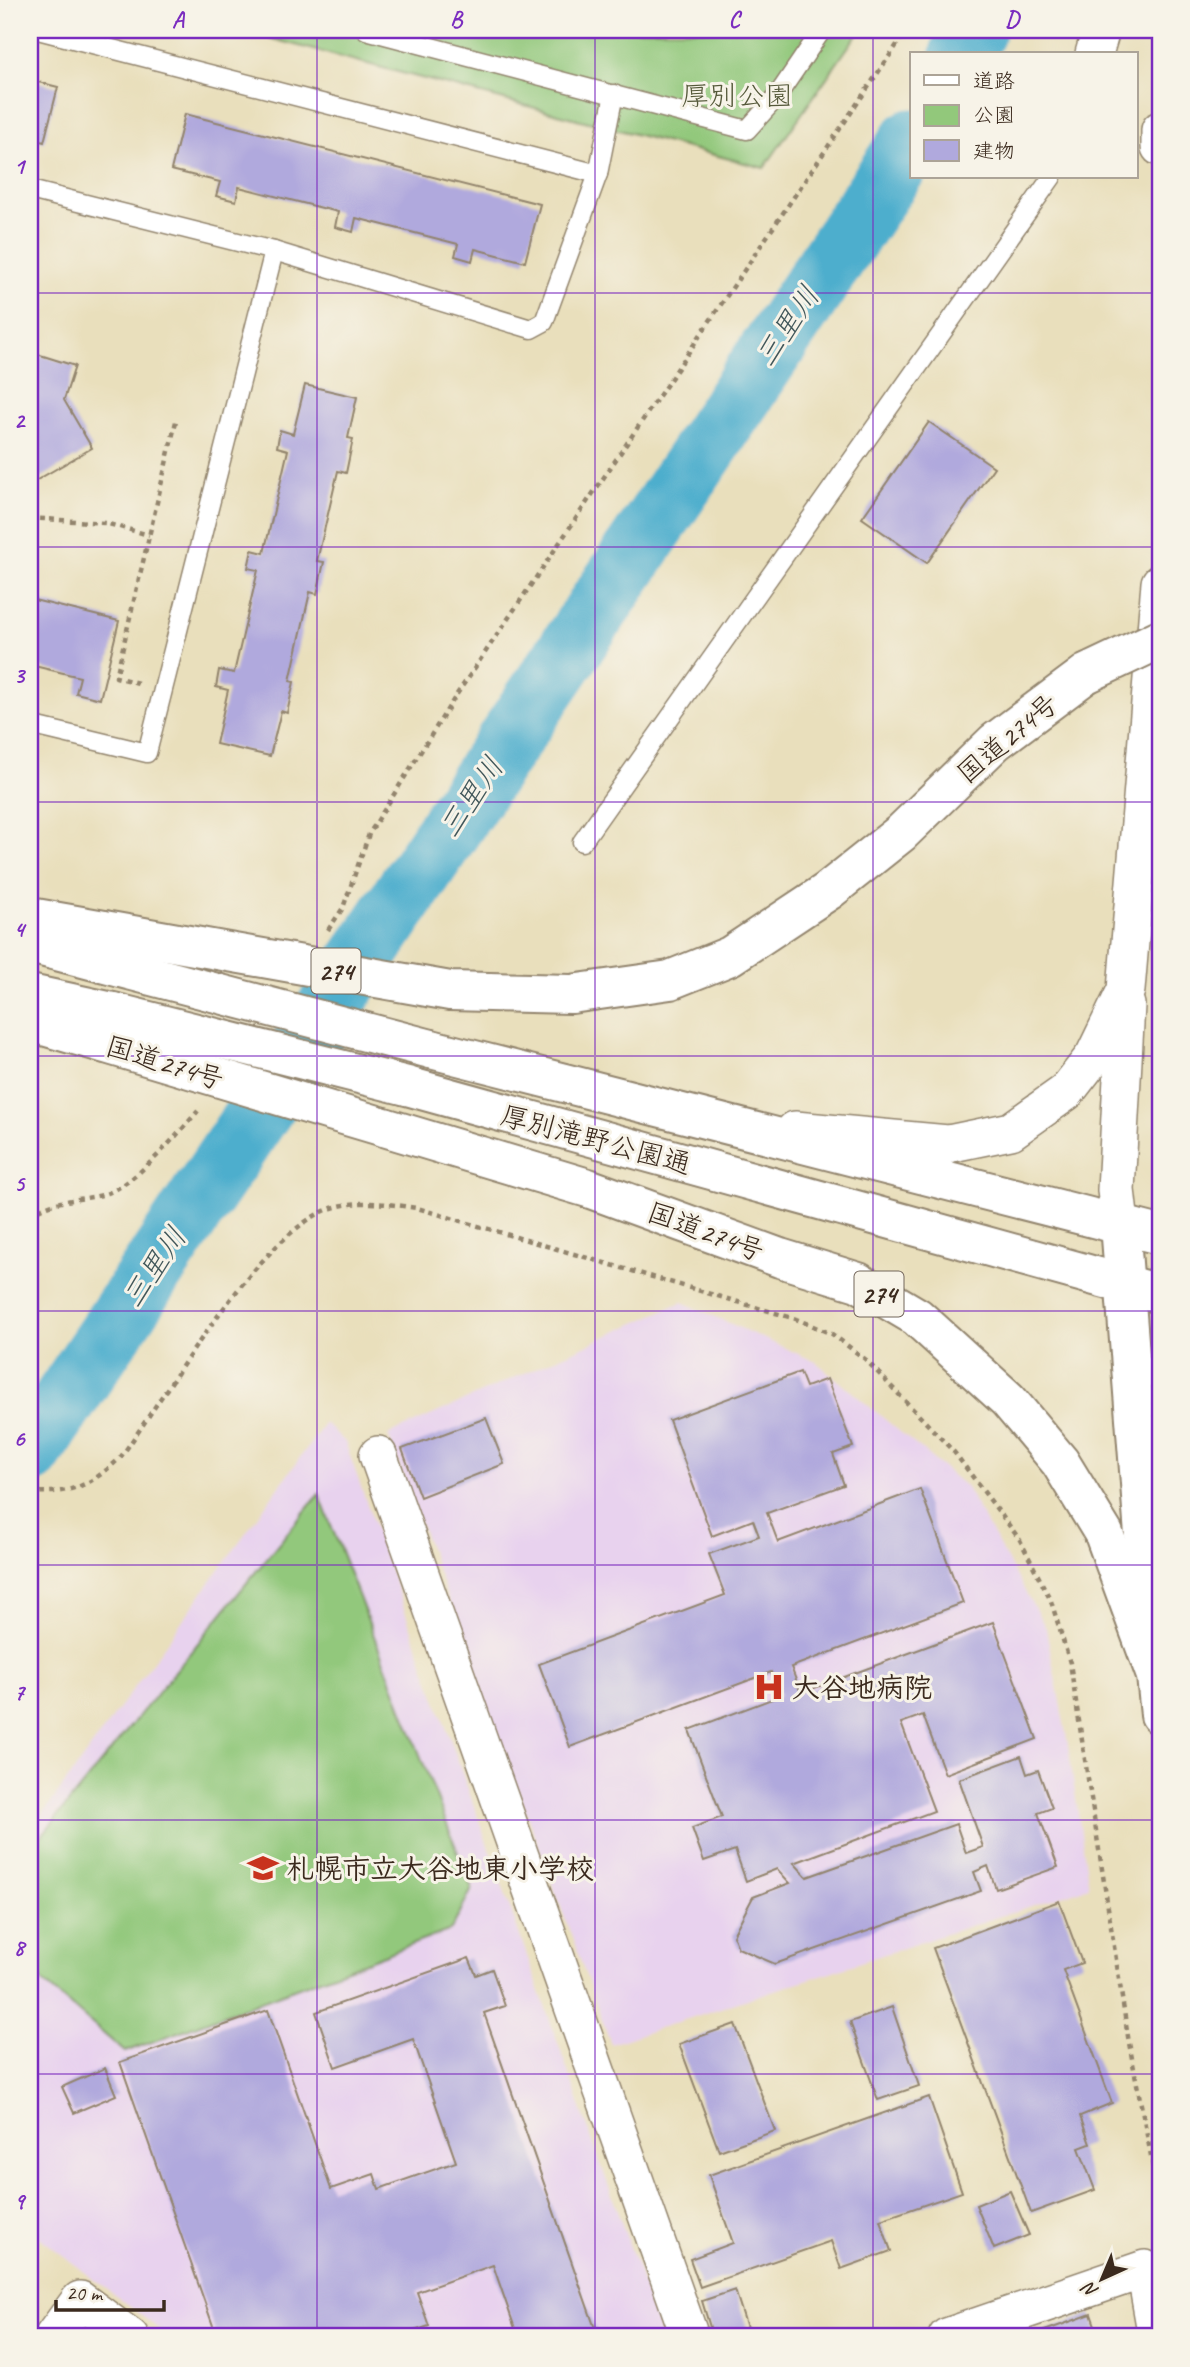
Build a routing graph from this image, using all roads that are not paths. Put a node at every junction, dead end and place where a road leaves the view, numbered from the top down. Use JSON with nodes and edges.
{"nodes":[{"id":1,"x":38,"y":30,"type":"edge"},
{"id":2,"x":366,"y":30,"type":"edge"},
{"id":3,"x":821,"y":30,"type":"edge"},
{"id":4,"x":1101,"y":30,"type":"edge"},
{"id":5,"x":1095,"y":52,"type":"edge"},
{"id":6,"x":614,"y":94,"type":"junction"},
{"id":7,"x":1160,"y":130,"type":"edge"},
{"id":8,"x":1160,"y":147,"type":"edge"},
{"id":9,"x":598,"y":174,"type":"junction"},
{"id":10,"x":1051,"y":178,"type":"edge"},
{"id":11,"x":30,"y":190,"type":"edge"},
{"id":12,"x":274,"y":251,"type":"junction"},
{"id":13,"x":1160,"y":583,"type":"edge"},
{"id":14,"x":1160,"y":639,"type":"edge"},
{"id":15,"x":30,"y":725,"type":"edge"},
{"id":16,"x":582,"y":842,"type":"dead end"},
{"id":17,"x":30,"y":916,"type":"edge"},
{"id":18,"x":30,"y":944,"type":"edge"},
{"id":19,"x":103,"y":946,"type":"junction"},
{"id":20,"x":1126,"y":990,"type":"junction"},
{"id":21,"x":30,"y":994,"type":"edge"},
{"id":22,"x":30,"y":1022,"type":"edge"},
{"id":23,"x":110,"y":1028,"type":"junction"},
{"id":24,"x":728,"y":1124,"type":"junction"},
{"id":25,"x":1120,"y":1224,"type":"junction"},
{"id":26,"x":1160,"y":1235,"type":"edge"},
{"id":27,"x":1123,"y":1285,"type":"junction"},
{"id":28,"x":1160,"y":1294,"type":"edge"},
{"id":29,"x":378,"y":1455,"type":"dead end"},
{"id":30,"x":1156,"y":1676,"type":"junction"},
{"id":31,"x":1160,"y":1715,"type":"edge"},
{"id":32,"x":53,"y":2337,"type":"edge"},
{"id":33,"x":130,"y":2337,"type":"edge"},
{"id":34,"x":690,"y":2337,"type":"edge"},
{"id":35,"x":947,"y":2337,"type":"edge"},
{"id":36,"x":1157,"y":2337,"type":"edge"}],
"edges":[{"from":1,"to":9,"type":"lane"},
{"from":2,"to":6,"type":"lane"},
{"from":3,"to":6,"type":"lane"},
{"from":4,"to":5,"type":"street"},
{"from":6,"to":9,"type":"lane"},
{"from":7,"to":8,"type":"street"},
{"from":9,"to":12,"type":"lane"},
{"from":10,"to":16,"type":"lane"},
{"from":11,"to":12,"type":"lane"},
{"from":12,"to":15,"type":"lane"},
{"from":13,"to":20,"type":"street"},
{"from":14,"to":19,"type":"main road","name":"国道274号","number":"274","bridge":true},
{"from":17,"to":19,"type":"main road","name":"国道274号","number":"274"},
{"from":18,"to":19,"type":"main road","name":"厚別滝野公園通"},
{"from":19,"to":24,"type":"main road","name":"厚別滝野公園通","bridge":true},
{"from":20,"to":24,"type":"street"},
{"from":20,"to":25,"type":"street"},
{"from":21,"to":23,"type":"main road","name":"厚別滝野公園通"},
{"from":22,"to":23,"type":"main road","name":"国道274号","number":"274"},
{"from":23,"to":27,"type":"main road","name":"厚別滝野公園通","bridge":true},
{"from":23,"to":30,"type":"main road","name":"国道274号","number":"274","bridge":true},
{"from":24,"to":25,"type":"main road","name":"厚別滝野公園通"},
{"from":25,"to":26,"type":"main road","name":"厚別滝野公園通"},
{"from":25,"to":27,"type":"main road"},
{"from":27,"to":28,"type":"main road","name":"厚別滝野公園通"},
{"from":27,"to":30,"type":"main road"},
{"from":29,"to":34,"type":"street"},
{"from":30,"to":31,"type":"main road","name":"国道274号","number":"274"},
{"from":32,"to":33,"type":"street"},
{"from":35,"to":36,"type":"street"}]}
